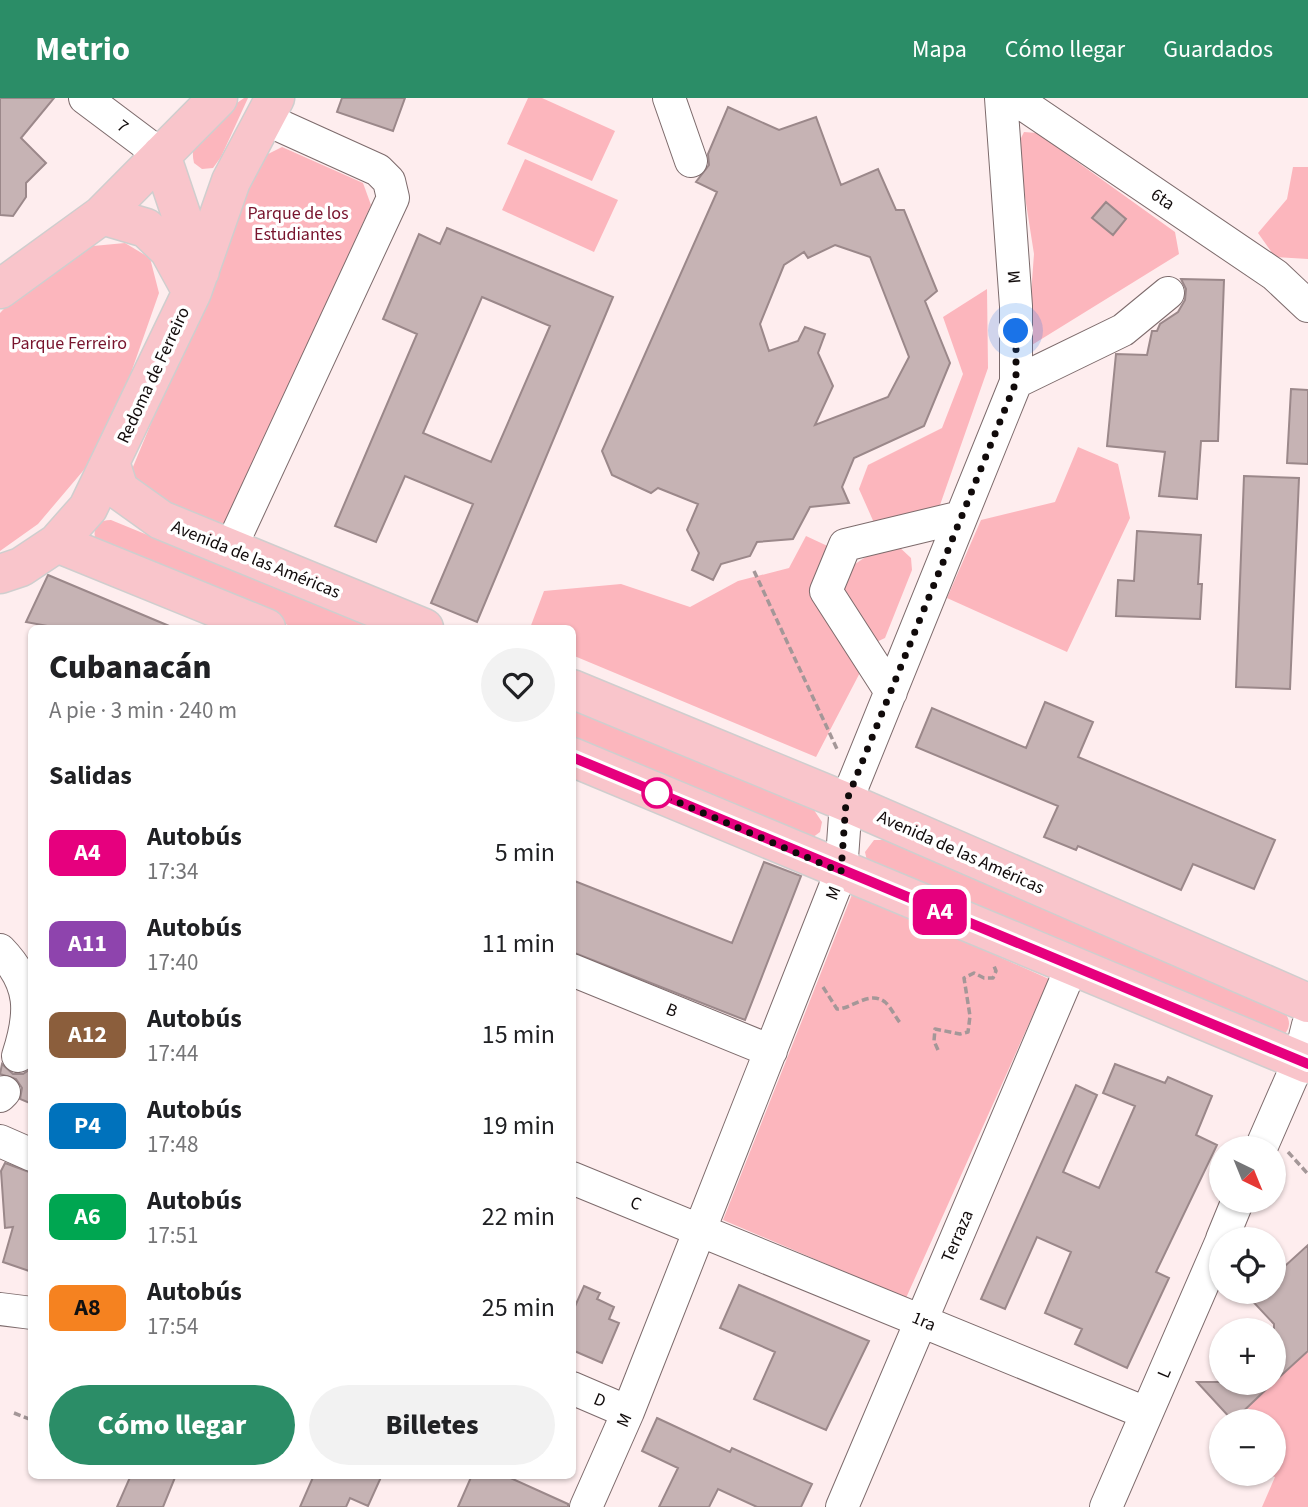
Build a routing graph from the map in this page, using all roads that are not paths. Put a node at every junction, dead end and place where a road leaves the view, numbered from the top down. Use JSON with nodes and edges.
{"nodes":[{"id":1,"x":85,"y":98,"type":"edge"},
{"id":2,"x":218,"y":98,"type":"edge"},
{"id":3,"x":669,"y":98,"type":"edge"},
{"id":4,"x":1001,"y":98,"type":"edge"},
{"id":5,"x":1014,"y":98,"type":"edge"},
{"id":6,"x":269,"y":108,"type":"edge"},
{"id":7,"x":169,"y":147,"type":"junction"},
{"id":8,"x":691,"y":161,"type":"dead end"},
{"id":9,"x":232,"y":181,"type":"junction"},
{"id":10,"x":102,"y":215,"type":"junction"},
{"id":11,"x":8,"y":273,"type":"edge"},
{"id":12,"x":1275,"y":275,"type":"junction"},
{"id":13,"x":1308,"y":276,"type":"edge"},
{"id":14,"x":196,"y":281,"type":"junction"},
{"id":15,"x":1168,"y":293,"type":"dead end"},
{"id":16,"x":1308,"y":306,"type":"edge"},
{"id":17,"x":1016,"y":382,"type":"junction"},
{"id":18,"x":111,"y":465,"type":"junction"},
{"id":19,"x":961,"y":517,"type":"junction"},
{"id":20,"x":57,"y":543,"type":"junction"},
{"id":21,"x":230,"y":549,"type":"junction"},
{"id":22,"x":11,"y":570,"type":"edge"},
{"id":23,"x":0,"y":602,"type":"edge"},
{"id":24,"x":259,"y":625,"type":"edge"},
{"id":25,"x":417,"y":625,"type":"edge"},
{"id":26,"x":576,"y":691,"type":"edge"},
{"id":27,"x":891,"y":692,"type":"junction"},
{"id":28,"x":576,"y":759,"type":"edge"},
{"id":29,"x":846,"y":802,"type":"junction"},
{"id":30,"x":841,"y":872,"type":"junction"},
{"id":31,"x":0,"y":933,"type":"edge"},
{"id":32,"x":28,"y":945,"type":"edge"},
{"id":33,"x":0,"y":950,"type":"edge"},
{"id":34,"x":1072,"y":965,"type":"junction"},
{"id":35,"x":576,"y":972,"type":"edge"},
{"id":36,"x":1308,"y":1003,"type":"edge"},
{"id":37,"x":1305,"y":1050,"type":"edge"},
{"id":38,"x":771,"y":1051,"type":"junction"},
{"id":39,"x":18,"y":1056,"type":"dead end"},
{"id":40,"x":1266,"y":1136,"type":"edge"},
{"id":41,"x":0,"y":1141,"type":"edge"},
{"id":42,"x":28,"y":1153,"type":"edge"},
{"id":43,"x":576,"y":1180,"type":"edge"},
{"id":44,"x":701,"y":1228,"type":"junction"},
{"id":45,"x":1209,"y":1269,"type":"edge"},
{"id":46,"x":0,"y":1309,"type":"edge"},
{"id":47,"x":28,"y":1312,"type":"edge"},
{"id":48,"x":921,"y":1320,"type":"junction"},
{"id":49,"x":576,"y":1390,"type":"edge"},
{"id":50,"x":628,"y":1412,"type":"junction"},
{"id":51,"x":1146,"y":1413,"type":"junction"},
{"id":52,"x":586,"y":1507,"type":"edge"},
{"id":53,"x":842,"y":1507,"type":"edge"},
{"id":54,"x":1106,"y":1507,"type":"edge"}],
"edges":[{"from":1,"to":7,"type":"street","name":"7"},
{"from":2,"to":7,"type":"main road"},
{"from":3,"to":8,"type":"street"},
{"from":4,"to":17,"type":"street","name":"M"},
{"from":5,"to":12,"type":"street","name":"6ta"},
{"from":6,"to":9,"type":"main road"},
{"from":6,"to":21,"type":"street"},
{"from":7,"to":9,"type":"main road"},
{"from":7,"to":10,"type":"main road"},
{"from":7,"to":14,"type":"main road"},
{"from":9,"to":14,"type":"main road"},
{"from":10,"to":11,"type":"main road"},
{"from":10,"to":14,"type":"main road","name":"Redoma de Ferreiro"},
{"from":12,"to":13,"type":"street"},
{"from":12,"to":16,"type":"street","name":"6ta"},
{"from":14,"to":18,"type":"main road","name":"Redoma de Ferreiro"},
{"from":15,"to":17,"type":"street"},
{"from":17,"to":19,"type":"street","name":"M"},
{"from":18,"to":20,"type":"main road","name":"Redoma de Ferreiro"},
{"from":18,"to":21,"type":"main road","name":"Avenida de las Américas"},
{"from":19,"to":27,"type":"street","name":"M"},
{"from":19,"to":27,"type":"street"},
{"from":20,"to":22,"type":"main road","name":"Redoma de Ferreiro"},
{"from":20,"to":24,"type":"main road"},
{"from":21,"to":25,"type":"main road","name":"Avenida de las Américas"},
{"from":22,"to":23,"type":"main road"},
{"from":26,"to":29,"type":"main road","name":"Avenida de las Américas"},
{"from":27,"to":29,"type":"street","name":"M"},
{"from":28,"to":30,"type":"main road"},
{"from":29,"to":30,"type":"street","name":"M"},
{"from":29,"to":36,"type":"main road","name":"Avenida de las Américas"},
{"from":30,"to":34,"type":"main road"},
{"from":30,"to":38,"type":"street","name":"M"},
{"from":31,"to":32,"type":"street"},
{"from":33,"to":39,"type":"street"},
{"from":34,"to":37,"type":"main road"},
{"from":34,"to":48,"type":"street","name":"Terraza"},
{"from":35,"to":38,"type":"street","name":"B"},
{"from":37,"to":40,"type":"street"},
{"from":38,"to":44,"type":"street","name":"M"},
{"from":41,"to":42,"type":"street"},
{"from":43,"to":44,"type":"street","name":"C"},
{"from":44,"to":48,"type":"street","name":"1ra"},
{"from":44,"to":50,"type":"street","name":"M"},
{"from":45,"to":51,"type":"street","name":"L"},
{"from":46,"to":47,"type":"street"},
{"from":48,"to":51,"type":"street","name":"1ra"},
{"from":48,"to":53,"type":"street","name":"Terraza"},
{"from":49,"to":50,"type":"street","name":"D"},
{"from":50,"to":52,"type":"street","name":"M"},
{"from":51,"to":54,"type":"street","name":"L"}]}
